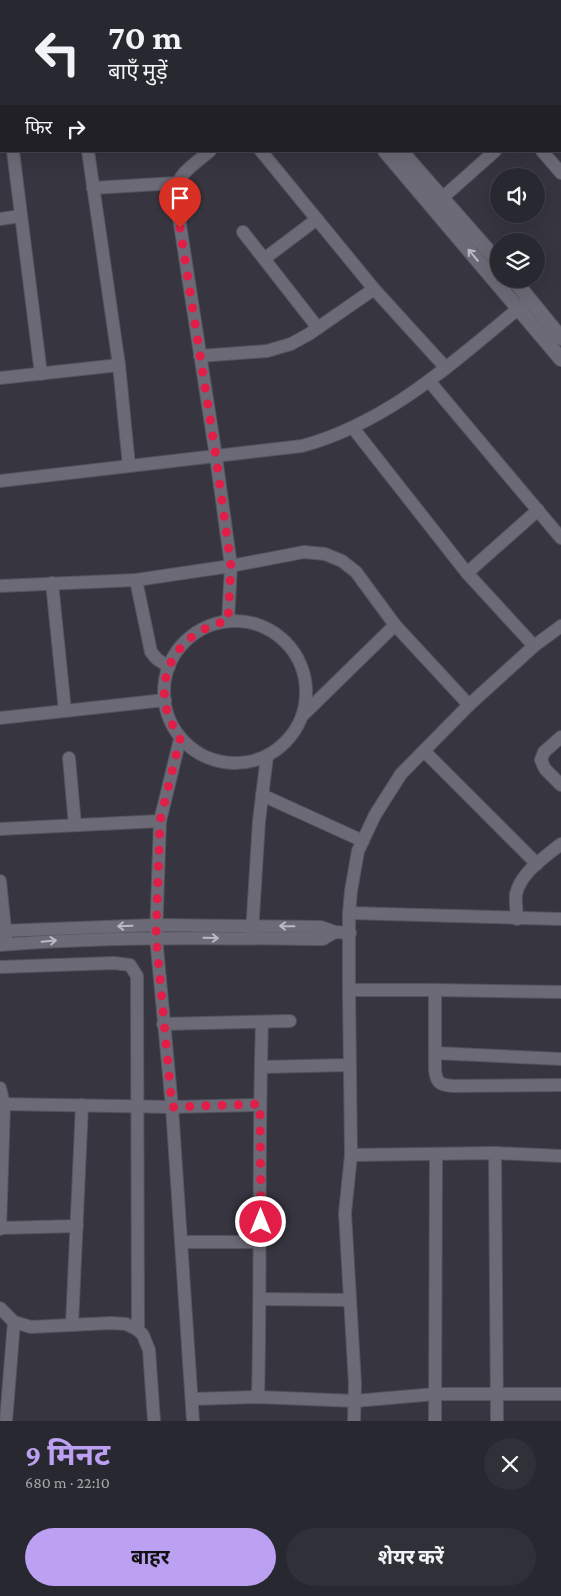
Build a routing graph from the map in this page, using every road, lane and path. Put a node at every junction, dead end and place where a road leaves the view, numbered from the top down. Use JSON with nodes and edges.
{"nodes":[{"id":1,"x":13,"y":152,"type":"edge"},
{"id":2,"x":88,"y":152,"type":"edge"},
{"id":3,"x":209,"y":152,"type":"edge"},
{"id":4,"x":263,"y":152,"type":"edge"},
{"id":5,"x":385,"y":152,"type":"edge"},
{"id":6,"x":402,"y":152,"type":"edge"},
{"id":7,"x":495,"y":152,"type":"edge"},
{"id":8,"x":543,"y":152,"type":"edge"},
{"id":9,"x":561,"y":173,"type":"edge"},
{"id":10,"x":176,"y":184,"type":"junction"},
{"id":11,"x":93,"y":188,"type":"junction"},
{"id":12,"x":441,"y":199,"type":"junction"},
{"id":13,"x":21,"y":216,"type":"junction"},
{"id":14,"x":0,"y":219,"type":"edge"},
{"id":15,"x":317,"y":219,"type":"junction"},
{"id":16,"x":243,"y":232,"type":"dead end"},
{"id":17,"x":490,"y":253,"type":"edge"},
{"id":18,"x":264,"y":259,"type":"junction"},
{"id":19,"x":517,"y":288,"type":"edge"},
{"id":20,"x":374,"y":289,"type":"junction"},
{"id":21,"x":524,"y":304,"type":"junction"},
{"id":22,"x":318,"y":328,"type":"junction"},
{"id":23,"x":561,"y":338,"type":"edge"},
{"id":24,"x":200,"y":356,"type":"junction"},
{"id":25,"x":561,"y":359,"type":"edge"},
{"id":26,"x":119,"y":365,"type":"junction"},
{"id":27,"x":446,"y":368,"type":"junction"},
{"id":28,"x":41,"y":374,"type":"junction"},
{"id":29,"x":0,"y":378,"type":"edge"},
{"id":30,"x":430,"y":381,"type":"junction"},
{"id":31,"x":353,"y":428,"type":"junction"},
{"id":32,"x":216,"y":457,"type":"junction"},
{"id":33,"x":129,"y":466,"type":"junction"},
{"id":34,"x":0,"y":481,"type":"edge"},
{"id":35,"x":538,"y":510,"type":"junction"},
{"id":36,"x":561,"y":538,"type":"edge"},
{"id":37,"x":231,"y":566,"type":"junction"},
{"id":38,"x":467,"y":573,"type":"junction"},
{"id":39,"x":136,"y":580,"type":"junction"},
{"id":40,"x":52,"y":583,"type":"junction"},
{"id":41,"x":0,"y":586,"type":"edge"},
{"id":42,"x":228,"y":621,"type":"junction"},
{"id":43,"x":395,"y":625,"type":"junction"},
{"id":44,"x":561,"y":626,"type":"edge"},
{"id":45,"x":534,"y":646,"type":"junction"},
{"id":46,"x":169,"y":667,"type":"junction"},
{"id":47,"x":165,"y":700,"type":"junction"},
{"id":48,"x":469,"y":705,"type":"junction"},
{"id":49,"x":65,"y":711,"type":"junction"},
{"id":50,"x":303,"y":715,"type":"junction"},
{"id":51,"x":0,"y":718,"type":"edge"},
{"id":52,"x":561,"y":737,"type":"edge"},
{"id":53,"x":180,"y":739,"type":"junction"},
{"id":54,"x":424,"y":751,"type":"junction"},
{"id":55,"x":266,"y":756,"type":"junction"},
{"id":56,"x":69,"y":758,"type":"dead end"},
{"id":57,"x":561,"y":785,"type":"edge"},
{"id":58,"x":262,"y":795,"type":"junction"},
{"id":59,"x":160,"y":821,"type":"junction"},
{"id":60,"x":75,"y":825,"type":"junction"},
{"id":61,"x":0,"y":829,"type":"edge"},
{"id":62,"x":363,"y":841,"type":"junction"},
{"id":63,"x":561,"y":844,"type":"edge"},
{"id":64,"x":537,"y":864,"type":"junction"},
{"id":65,"x":0,"y":880,"type":"edge"},
{"id":66,"x":349,"y":913,"type":"junction"},
{"id":67,"x":517,"y":919,"type":"junction"},
{"id":68,"x":561,"y":919,"type":"edge"},
{"id":69,"x":3,"y":931,"type":"edge"},
{"id":70,"x":156,"y":931,"type":"junction"},
{"id":71,"x":252,"y":932,"type":"junction"},
{"id":72,"x":350,"y":933,"type":"junction"},
{"id":73,"x":3,"y":944,"type":"edge"},
{"id":74,"x":0,"y":967,"type":"edge"},
{"id":75,"x":349,"y":990,"type":"junction"},
{"id":76,"x":435,"y":990,"type":"junction"},
{"id":77,"x":561,"y":992,"type":"edge"},
{"id":78,"x":290,"y":1021,"type":"dead end"},
{"id":79,"x":262,"y":1023,"type":"junction"},
{"id":80,"x":163,"y":1024,"type":"junction"},
{"id":81,"x":435,"y":1053,"type":"junction"},
{"id":82,"x":561,"y":1059,"type":"edge"},
{"id":83,"x":350,"y":1065,"type":"junction"},
{"id":84,"x":261,"y":1067,"type":"junction"},
{"id":85,"x":561,"y":1085,"type":"edge"},
{"id":86,"x":0,"y":1088,"type":"edge"},
{"id":87,"x":2,"y":1104,"type":"edge"},
{"id":88,"x":260,"y":1104,"type":"junction"},
{"id":89,"x":82,"y":1105,"type":"junction"},
{"id":90,"x":139,"y":1106,"type":"junction"},
{"id":91,"x":172,"y":1107,"type":"junction"},
{"id":92,"x":495,"y":1153,"type":"junction"},
{"id":93,"x":436,"y":1154,"type":"junction"},
{"id":94,"x":351,"y":1155,"type":"junction"},
{"id":95,"x":561,"y":1156,"type":"edge"},
{"id":96,"x":77,"y":1226,"type":"junction"},
{"id":97,"x":0,"y":1229,"type":"edge"},
{"id":98,"x":182,"y":1242,"type":"junction"},
{"id":99,"x":261,"y":1242,"type":"junction"},
{"id":100,"x":260,"y":1299,"type":"junction"},
{"id":101,"x":350,"y":1300,"type":"junction"},
{"id":102,"x":0,"y":1308,"type":"edge"},
{"id":103,"x":14,"y":1322,"type":"junction"},
{"id":104,"x":72,"y":1325,"type":"junction"},
{"id":105,"x":138,"y":1330,"type":"junction"},
{"id":106,"x":435,"y":1394,"type":"junction"},
{"id":107,"x":561,"y":1394,"type":"edge"},
{"id":108,"x":497,"y":1395,"type":"junction"},
{"id":109,"x":258,"y":1397,"type":"junction"},
{"id":110,"x":193,"y":1399,"type":"junction"},
{"id":111,"x":355,"y":1401,"type":"junction"},
{"id":112,"x":6,"y":1421,"type":"edge"},
{"id":113,"x":154,"y":1421,"type":"edge"},
{"id":114,"x":193,"y":1421,"type":"edge"},
{"id":115,"x":354,"y":1421,"type":"edge"},
{"id":116,"x":435,"y":1421,"type":"edge"},
{"id":117,"x":497,"y":1421,"type":"edge"}],
"edges":[{"from":1,"to":13,"type":"street"},
{"from":2,"to":11,"type":"street"},
{"from":3,"to":10,"type":"street"},
{"from":4,"to":15,"type":"street"},
{"from":21,"to":5,"type":"street","one_way":true},
{"from":6,"to":12,"type":"street"},
{"from":7,"to":12,"type":"street"},
{"from":8,"to":9,"type":"street"},
{"from":10,"to":11,"type":"street"},
{"from":10,"to":24,"type":"street"},
{"from":11,"to":26,"type":"street"},
{"from":12,"to":17,"type":"street"},
{"from":13,"to":14,"type":"street"},
{"from":13,"to":28,"type":"street"},
{"from":15,"to":18,"type":"street"},
{"from":15,"to":20,"type":"street"},
{"from":16,"to":18,"type":"street"},
{"from":18,"to":22,"type":"street"},
{"from":19,"to":21,"type":"street"},
{"from":20,"to":22,"type":"street"},
{"from":20,"to":27,"type":"street"},
{"from":21,"to":23,"type":"street"},
{"from":21,"to":25,"type":"street"},
{"from":21,"to":27,"type":"street"},
{"from":22,"to":24,"type":"street"},
{"from":24,"to":32,"type":"street"},
{"from":26,"to":28,"type":"street"},
{"from":26,"to":33,"type":"street"},
{"from":27,"to":30,"type":"street"},
{"from":28,"to":29,"type":"street"},
{"from":30,"to":31,"type":"street"},
{"from":30,"to":35,"type":"street"},
{"from":31,"to":32,"type":"street"},
{"from":31,"to":38,"type":"street"},
{"from":32,"to":33,"type":"street"},
{"from":32,"to":37,"type":"street"},
{"from":33,"to":34,"type":"street"},
{"from":35,"to":36,"type":"street"},
{"from":35,"to":38,"type":"street"},
{"from":37,"to":39,"type":"street"},
{"from":37,"to":42,"type":"street"},
{"from":37,"to":43,"type":"street"},
{"from":38,"to":45,"type":"street"},
{"from":39,"to":40,"type":"street"},
{"from":39,"to":46,"type":"street"},
{"from":40,"to":41,"type":"street"},
{"from":40,"to":49,"type":"street"},
{"from":42,"to":46,"type":"street"},
{"from":42,"to":50,"type":"street"},
{"from":43,"to":48,"type":"street"},
{"from":43,"to":50,"type":"street"},
{"from":44,"to":45,"type":"street"},
{"from":45,"to":48,"type":"street"},
{"from":46,"to":47,"type":"street"},
{"from":47,"to":49,"type":"street"},
{"from":47,"to":53,"type":"street"},
{"from":48,"to":54,"type":"street"},
{"from":49,"to":51,"type":"street"},
{"from":50,"to":55,"type":"street"},
{"from":52,"to":57,"type":"street"},
{"from":53,"to":55,"type":"street"},
{"from":53,"to":59,"type":"street"},
{"from":54,"to":62,"type":"street"},
{"from":54,"to":64,"type":"street"},
{"from":55,"to":58,"type":"street"},
{"from":56,"to":60,"type":"street"},
{"from":58,"to":62,"type":"street"},
{"from":58,"to":71,"type":"street"},
{"from":59,"to":60,"type":"street"},
{"from":59,"to":70,"type":"street"},
{"from":60,"to":61,"type":"street"},
{"from":62,"to":66,"type":"street"},
{"from":63,"to":64,"type":"street"},
{"from":64,"to":67,"type":"street"},
{"from":65,"to":69,"type":"street"},
{"from":66,"to":67,"type":"street"},
{"from":66,"to":72,"type":"street"},
{"from":67,"to":68,"type":"street"},
{"from":70,"to":69,"type":"street","one_way":true},
{"from":69,"to":73,"type":"street"},
{"from":70,"to":71,"type":"street"},
{"from":73,"to":70,"type":"street","one_way":true},
{"from":70,"to":80,"type":"street"},
{"from":71,"to":72,"type":"street"},
{"from":72,"to":75,"type":"street"},
{"from":74,"to":90,"type":"street"},
{"from":75,"to":76,"type":"street"},
{"from":75,"to":83,"type":"street"},
{"from":76,"to":77,"type":"street"},
{"from":76,"to":81,"type":"street"},
{"from":78,"to":79,"type":"street"},
{"from":79,"to":80,"type":"street"},
{"from":79,"to":84,"type":"street"},
{"from":80,"to":91,"type":"street"},
{"from":81,"to":82,"type":"street"},
{"from":81,"to":85,"type":"street"},
{"from":83,"to":84,"type":"street"},
{"from":83,"to":94,"type":"street"},
{"from":84,"to":88,"type":"street"},
{"from":86,"to":87,"type":"street"},
{"from":87,"to":89,"type":"street"},
{"from":87,"to":97,"type":"street"},
{"from":88,"to":91,"type":"street"},
{"from":88,"to":99,"type":"street"},
{"from":89,"to":90,"type":"street"},
{"from":89,"to":96,"type":"street"},
{"from":90,"to":91,"type":"street"},
{"from":90,"to":105,"type":"street"},
{"from":91,"to":98,"type":"street"},
{"from":92,"to":93,"type":"street"},
{"from":92,"to":95,"type":"street"},
{"from":92,"to":108,"type":"street"},
{"from":93,"to":94,"type":"street"},
{"from":93,"to":106,"type":"street"},
{"from":94,"to":101,"type":"street"},
{"from":96,"to":97,"type":"street"},
{"from":96,"to":104,"type":"street"},
{"from":98,"to":99,"type":"street"},
{"from":98,"to":110,"type":"street"},
{"from":99,"to":100,"type":"street"},
{"from":100,"to":101,"type":"street"},
{"from":100,"to":109,"type":"street"},
{"from":101,"to":111,"type":"street"},
{"from":102,"to":103,"type":"street"},
{"from":103,"to":104,"type":"street"},
{"from":103,"to":112,"type":"street"},
{"from":104,"to":105,"type":"street"},
{"from":105,"to":113,"type":"street"},
{"from":106,"to":108,"type":"street"},
{"from":106,"to":111,"type":"street"},
{"from":106,"to":116,"type":"street"},
{"from":107,"to":108,"type":"street"},
{"from":108,"to":117,"type":"street"},
{"from":109,"to":110,"type":"street"},
{"from":109,"to":111,"type":"street"},
{"from":110,"to":114,"type":"street"},
{"from":111,"to":115,"type":"street"}]}
